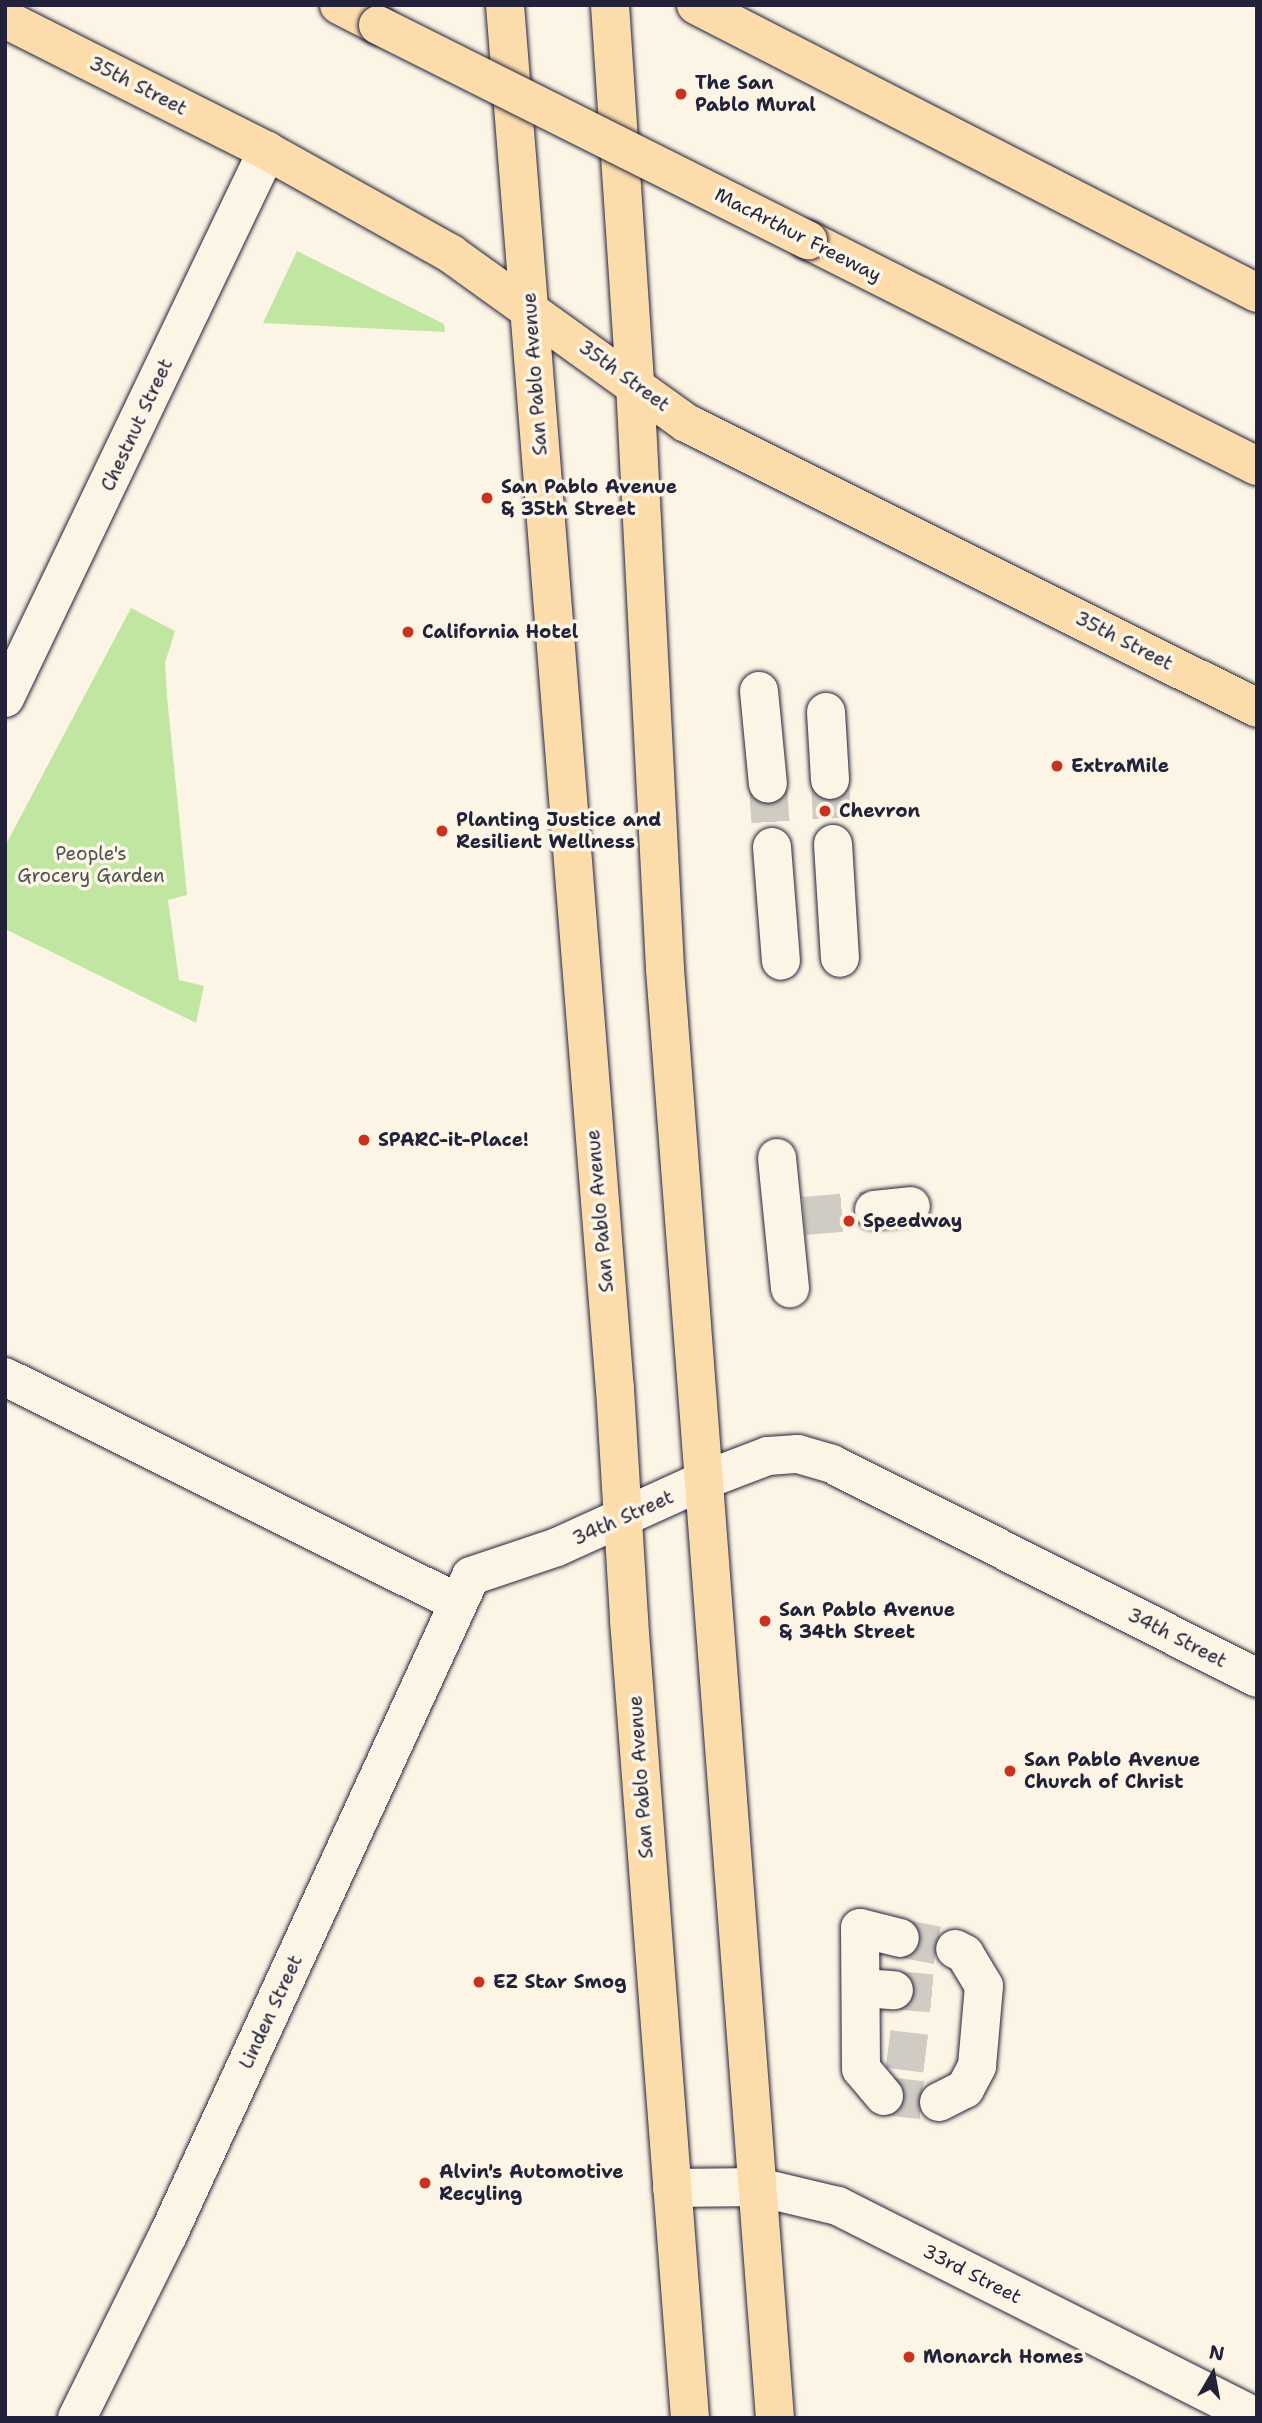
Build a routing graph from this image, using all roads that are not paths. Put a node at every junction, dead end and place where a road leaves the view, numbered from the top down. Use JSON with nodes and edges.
{"nodes":[{"id":1,"x":339,"y":5,"type":"edge"},
{"id":2,"x":505,"y":5,"type":"edge"},
{"id":3,"x":610,"y":5,"type":"edge"},
{"id":4,"x":696,"y":5,"type":"edge"},
{"id":5,"x":5,"y":19,"type":"edge"},
{"id":6,"x":267,"y":152,"type":"junction"},
{"id":7,"x":1257,"y":293,"type":"edge"},
{"id":8,"x":530,"y":309,"type":"junction"},
{"id":9,"x":635,"y":384,"type":"junction"},
{"id":10,"x":1257,"y":466,"type":"edge"},
{"id":11,"x":759,"y":691,"type":"dead end"},
{"id":12,"x":5,"y":698,"type":"edge"},
{"id":13,"x":1257,"y":708,"type":"edge"},
{"id":14,"x":826,"y":712,"type":"dead end"},
{"id":15,"x":830,"y":779,"type":"tunnel mouth"},
{"id":16,"x":768,"y":784,"type":"tunnel mouth"},
{"id":17,"x":833,"y":844,"type":"tunnel mouth"},
{"id":18,"x":772,"y":847,"type":"tunnel mouth"},
{"id":19,"x":840,"y":958,"type":"dead end"},
{"id":20,"x":780,"y":961,"type":"dead end"},
{"id":21,"x":777,"y":1157,"type":"dead end"},
{"id":22,"x":912,"y":1206,"type":"dead end"},
{"id":23,"x":873,"y":1210,"type":"tunnel mouth"},
{"id":24,"x":790,"y":1288,"type":"dead end"},
{"id":25,"x":5,"y":1377,"type":"edge"},
{"id":26,"x":705,"y":1480,"type":"junction"},
{"id":27,"x":624,"y":1518,"type":"junction"},
{"id":28,"x":458,"y":1603,"type":"junction"},
{"id":29,"x":1257,"y":1678,"type":"edge"},
{"id":30,"x":900,"y":1938,"type":"tunnel mouth"},
{"id":31,"x":955,"y":1949,"type":"tunnel mouth"},
{"id":32,"x":884,"y":2096,"type":"tunnel mouth"},
{"id":33,"x":939,"y":2102,"type":"tunnel mouth"},
{"id":34,"x":758,"y":2186,"type":"junction"},
{"id":35,"x":672,"y":2188,"type":"junction"},
{"id":36,"x":77,"y":2418,"type":"edge"},
{"id":37,"x":690,"y":2418,"type":"edge"},
{"id":38,"x":775,"y":2418,"type":"edge"},
{"id":39,"x":1257,"y":2418,"type":"edge"}],
"edges":[{"from":1,"to":10,"type":"main road","name":"MacArthur Freeway","bridge":true},
{"from":2,"to":8,"type":"main road","name":"San Pablo Avenue"},
{"from":3,"to":9,"type":"main road"},
{"from":4,"to":7,"type":"main road"},
{"from":5,"to":6,"type":"main road","name":"35th Street"},
{"from":6,"to":8,"type":"main road","name":"35th Street"},
{"from":6,"to":12,"type":"street","name":"Chestnut Street"},
{"from":8,"to":9,"type":"main road","name":"35th Street"},
{"from":8,"to":27,"type":"main road","name":"San Pablo Avenue"},
{"from":9,"to":13,"type":"main road","name":"35th Street"},
{"from":9,"to":26,"type":"main road"},
{"from":11,"to":16,"type":"street"},
{"from":14,"to":15,"type":"street"},
{"from":17,"to":19,"type":"street"},
{"from":18,"to":20,"type":"street"},
{"from":21,"to":24,"type":"street"},
{"from":22,"to":23,"type":"street"},
{"from":25,"to":28,"type":"street"},
{"from":26,"to":27,"type":"street","name":"34th Street"},
{"from":26,"to":29,"type":"street","name":"34th Street"},
{"from":26,"to":34,"type":"main road"},
{"from":27,"to":28,"type":"street","name":"34th Street"},
{"from":27,"to":35,"type":"main road","name":"San Pablo Avenue"},
{"from":28,"to":36,"type":"street","name":"Linden Street"},
{"from":30,"to":32,"type":"street"},
{"from":31,"to":33,"type":"street"},
{"from":34,"to":35,"type":"street","name":"33rd Street"},
{"from":34,"to":38,"type":"main road"},
{"from":34,"to":39,"type":"street","name":"33rd Street"},
{"from":35,"to":37,"type":"main road","name":"San Pablo Avenue"}]}
